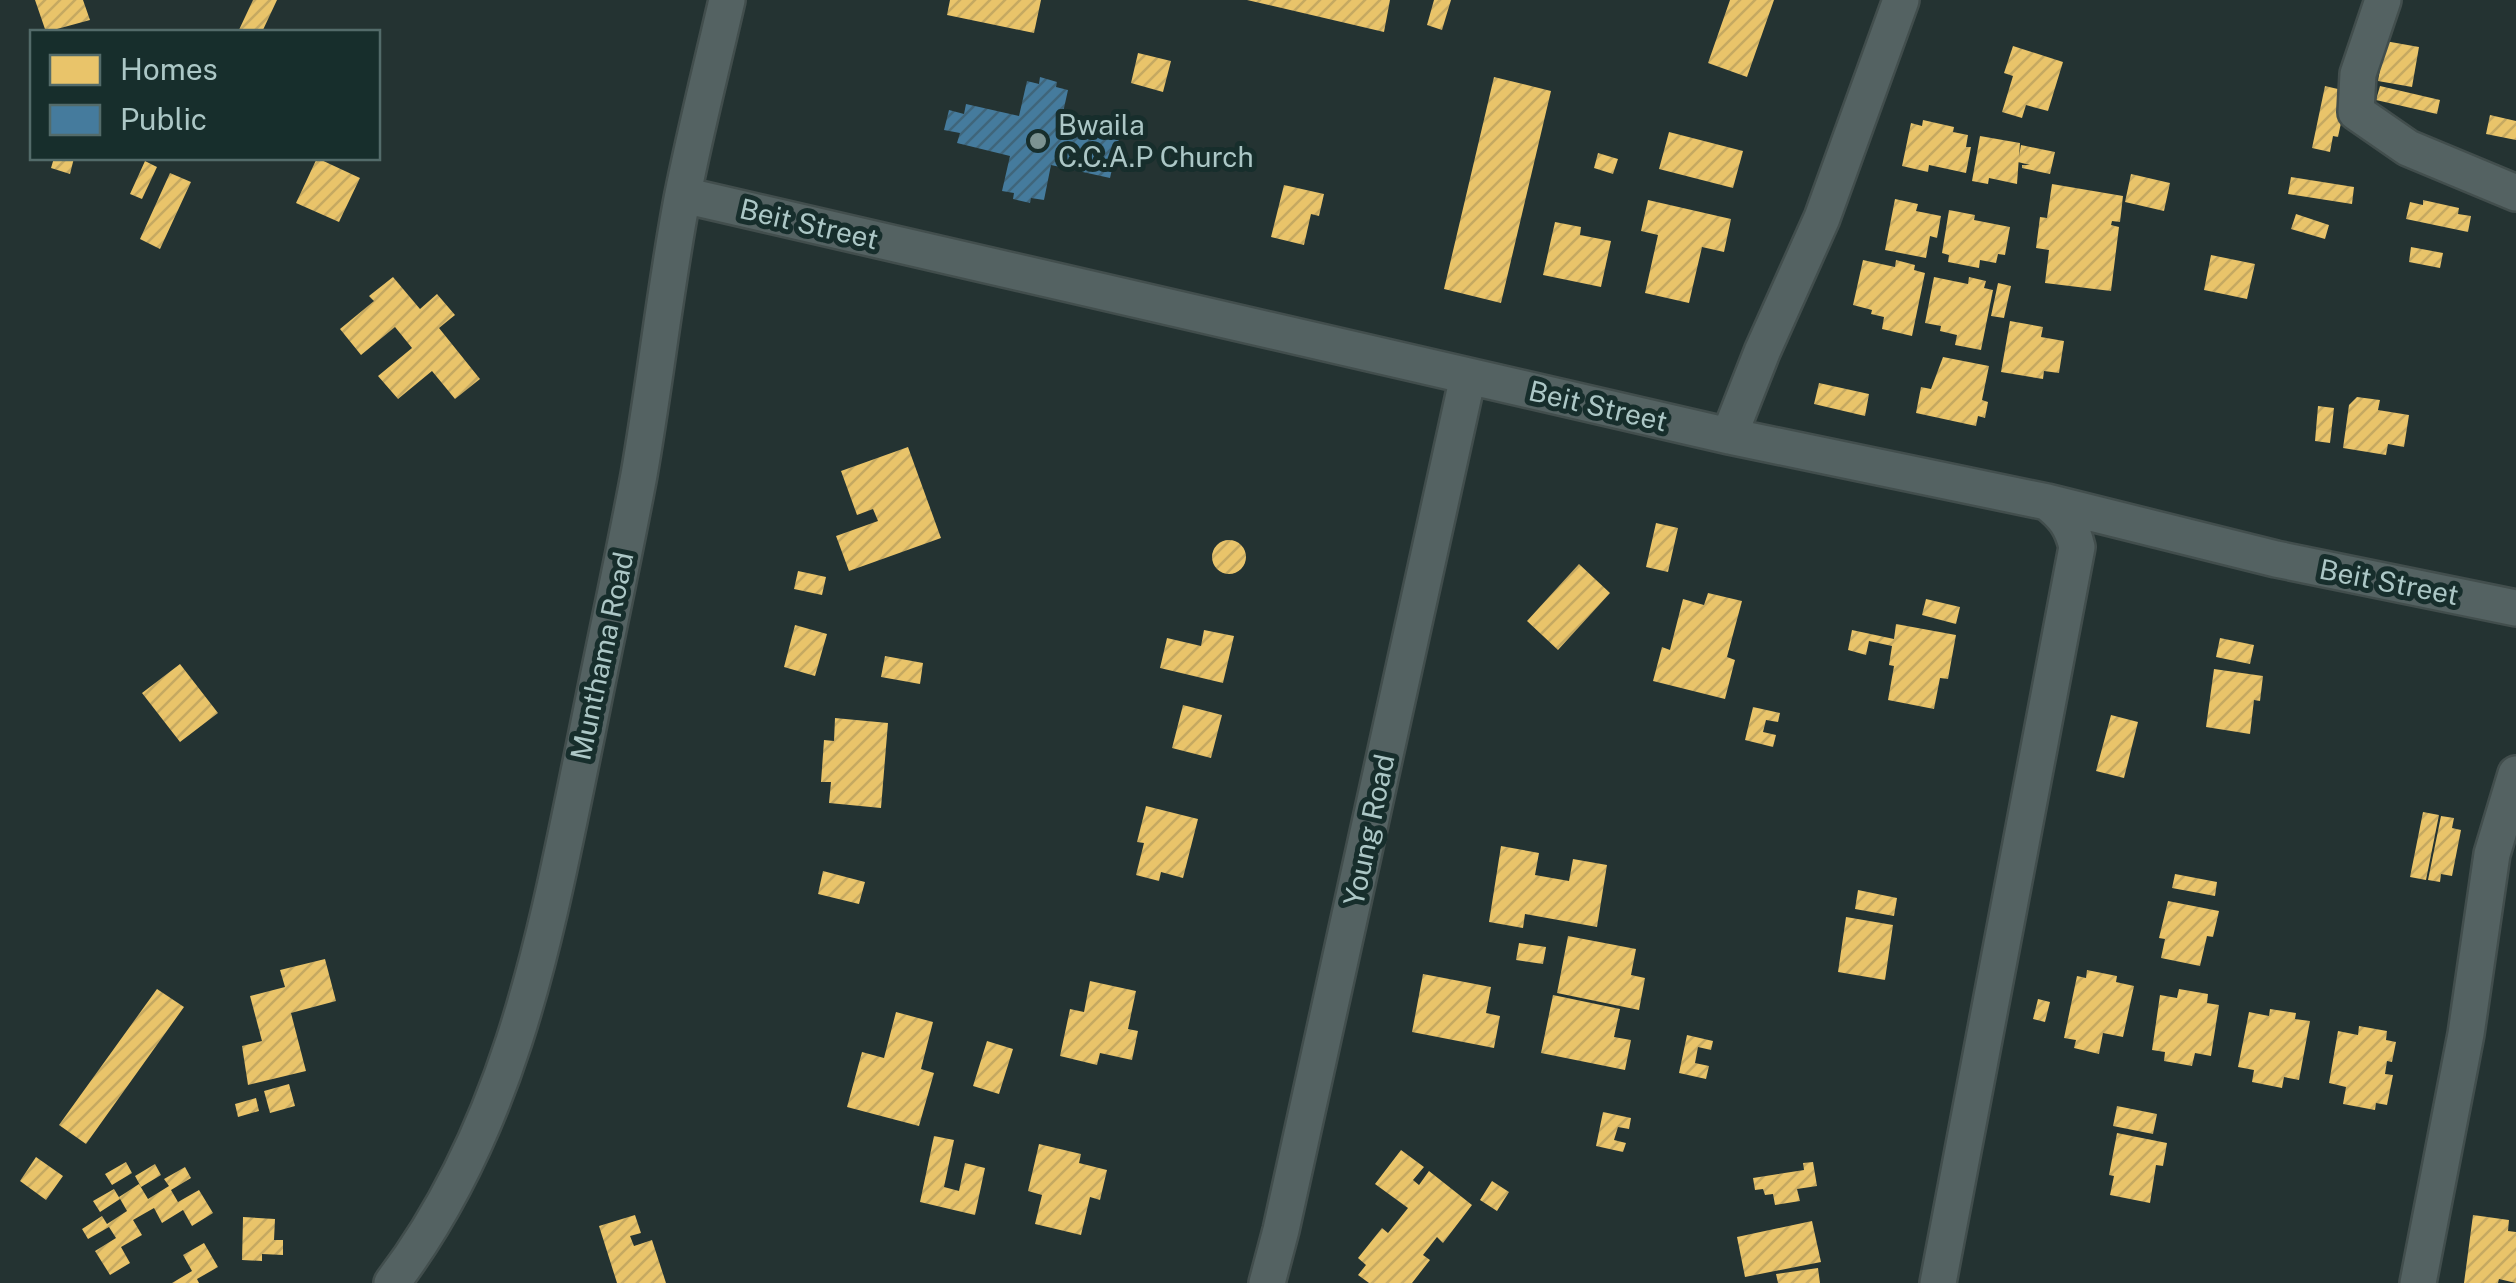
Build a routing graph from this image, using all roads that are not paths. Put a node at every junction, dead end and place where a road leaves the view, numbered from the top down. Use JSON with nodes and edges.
{"nodes":[{"id":1,"x":728,"y":0,"type":"edge"},
{"id":2,"x":1901,"y":0,"type":"edge"},
{"id":3,"x":2383,"y":0,"type":"edge"},
{"id":4,"x":2516,"y":193,"type":"edge"},
{"id":5,"x":683,"y":195,"type":"junction"},
{"id":6,"x":1468,"y":376,"type":"junction"},
{"id":7,"x":1729,"y":436,"type":"junction"},
{"id":8,"x":2046,"y":502,"type":"junction"},
{"id":9,"x":2516,"y":608,"type":"edge"},
{"id":10,"x":2516,"y":774,"type":"edge"},
{"id":11,"x":392,"y":1283,"type":"edge"},
{"id":12,"x":1267,"y":1283,"type":"edge"},
{"id":13,"x":1938,"y":1283,"type":"edge"},
{"id":14,"x":2418,"y":1283,"type":"edge"}],
"edges":[{"from":1,"to":5,"type":"street","name":"Munthama Road"},
{"from":2,"to":7,"type":"street"},
{"from":3,"to":4,"type":"street"},
{"from":5,"to":6,"type":"street","name":"Beit Street"},
{"from":5,"to":11,"type":"street","name":"Munthama Road"},
{"from":6,"to":7,"type":"street","name":"Beit Street"},
{"from":6,"to":12,"type":"street","name":"Young Road"},
{"from":7,"to":8,"type":"street","name":"Beit Street"},
{"from":8,"to":9,"type":"street","name":"Beit Street"},
{"from":8,"to":13,"type":"street"},
{"from":10,"to":14,"type":"street"}]}
